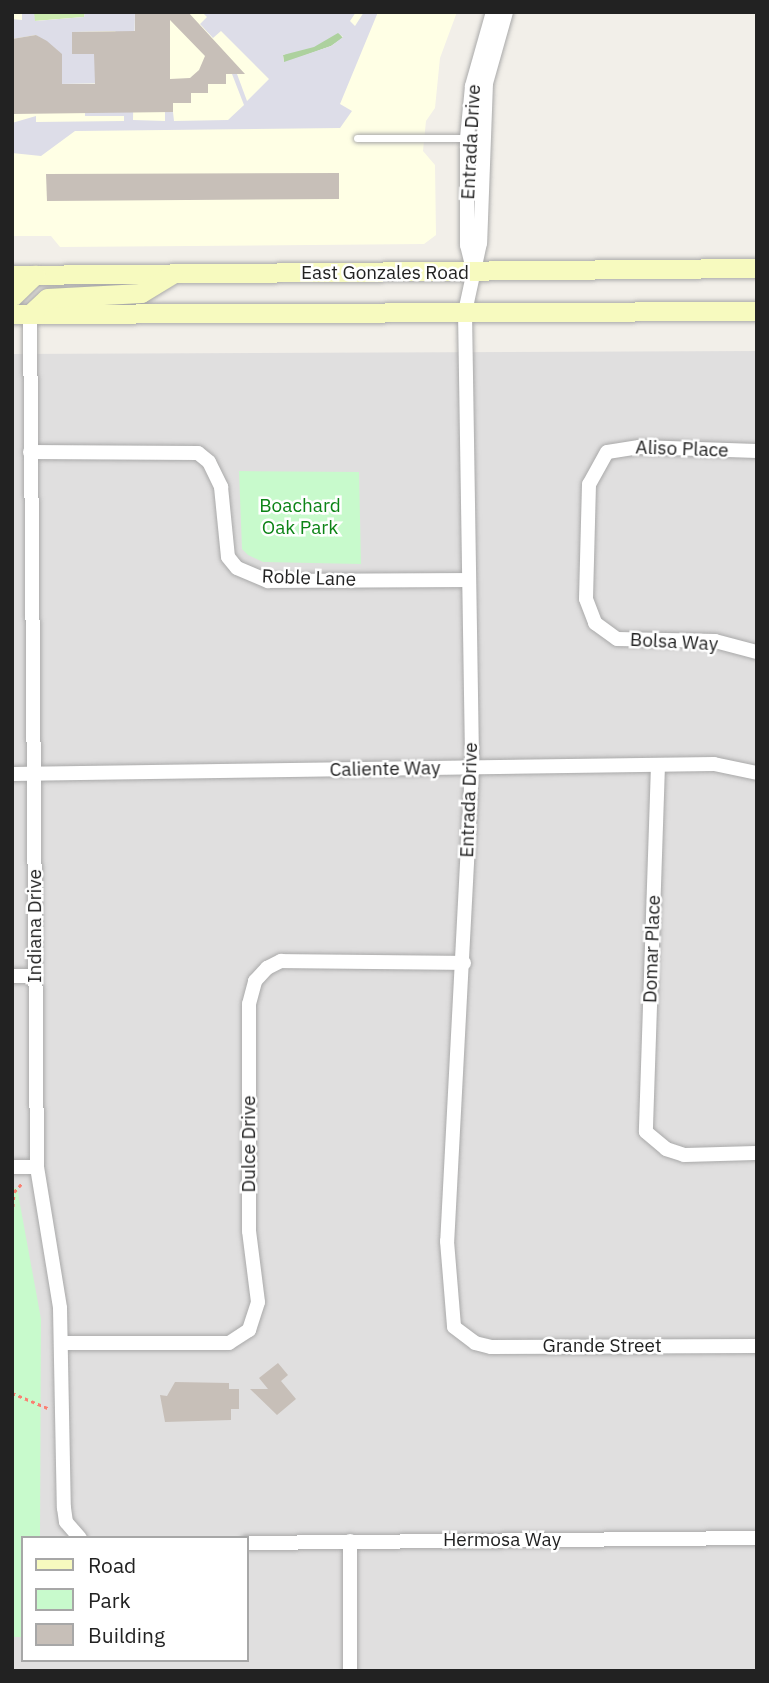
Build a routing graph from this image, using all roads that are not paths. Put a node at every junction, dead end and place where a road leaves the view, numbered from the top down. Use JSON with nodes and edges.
{"nodes":[{"id":1,"x":494,"y":12,"type":"edge"},
{"id":2,"x":506,"y":12,"type":"edge"},
{"id":3,"x":357,"y":138,"type":"dead end"},
{"id":4,"x":467,"y":138,"type":"junction"},
{"id":5,"x":757,"y":268,"type":"edge"},
{"id":6,"x":474,"y":273,"type":"junction"},
{"id":7,"x":173,"y":274,"type":"junction"},
{"id":8,"x":12,"y":275,"type":"edge"},
{"id":9,"x":35,"y":275,"type":"junction"},
{"id":10,"x":12,"y":297,"type":"edge"},
{"id":11,"x":757,"y":311,"type":"edge"},
{"id":12,"x":465,"y":312,"type":"junction"},
{"id":13,"x":21,"y":314,"type":"edge"},
{"id":14,"x":757,"y":451,"type":"edge"},
{"id":15,"x":30,"y":452,"type":"junction"},
{"id":16,"x":467,"y":580,"type":"junction"},
{"id":17,"x":595,"y":623,"type":"joint"},
{"id":18,"x":757,"y":652,"type":"edge"},
{"id":19,"x":659,"y":765,"type":"junction"},
{"id":20,"x":472,"y":768,"type":"junction"},
{"id":21,"x":34,"y":773,"type":"junction"},
{"id":22,"x":757,"y":773,"type":"edge"},
{"id":23,"x":12,"y":774,"type":"edge"},
{"id":24,"x":464,"y":963,"type":"junction"},
{"id":25,"x":12,"y":976,"type":"edge"},
{"id":26,"x":35,"y":976,"type":"junction"},
{"id":27,"x":757,"y":1153,"type":"edge"},
{"id":28,"x":12,"y":1167,"type":"edge"},
{"id":29,"x":37,"y":1167,"type":"junction"},
{"id":30,"x":454,"y":1327,"type":"joint"},
{"id":31,"x":62,"y":1343,"type":"junction"},
{"id":32,"x":757,"y":1346,"type":"edge"},
{"id":33,"x":77,"y":1536,"type":"edge"},
{"id":34,"x":757,"y":1538,"type":"edge"},
{"id":35,"x":350,"y":1541,"type":"junction"},
{"id":36,"x":248,"y":1543,"type":"edge"},
{"id":37,"x":350,"y":1671,"type":"edge"}],
"edges":[{"from":1,"to":4,"type":"street","name":"Entrada Drive"},
{"from":2,"to":6,"type":"street","name":"Entrada Drive"},
{"from":3,"to":4,"type":"lane"},
{"from":4,"to":6,"type":"street","name":"Entrada Drive"},
{"from":5,"to":6,"type":"main road","name":"East Gonzales Road"},
{"from":6,"to":7,"type":"main road","name":"East Gonzales Road"},
{"from":6,"to":12,"type":"street","name":"Entrada Drive"},
{"from":7,"to":9,"type":"main road","name":"East Gonzales Road"},
{"from":7,"to":13,"type":"main road"},
{"from":8,"to":9,"type":"main road","name":"East Gonzales Road"},
{"from":9,"to":10,"type":"main road"},
{"from":11,"to":12,"type":"main road","name":"East Gonzales Road"},
{"from":12,"to":13,"type":"main road","name":"East Gonzales Road"},
{"from":12,"to":16,"type":"street","name":"Entrada Drive"},
{"from":13,"to":15,"type":"street","name":"Indiana Drive"},
{"from":14,"to":17,"type":"street","name":"Aliso Place"},
{"from":15,"to":16,"type":"street","name":"Roble Lane"},
{"from":15,"to":21,"type":"street","name":"Indiana Drive"},
{"from":16,"to":20,"type":"street","name":"Entrada Drive"},
{"from":17,"to":18,"type":"street","name":"Bolsa Way"},
{"from":19,"to":20,"type":"street","name":"Caliente Way"},
{"from":19,"to":22,"type":"street","name":"Caliente Way"},
{"from":19,"to":27,"type":"street","name":"Domar Place"},
{"from":20,"to":21,"type":"street","name":"Caliente Way"},
{"from":20,"to":24,"type":"street","name":"Entrada Drive"},
{"from":21,"to":23,"type":"street","name":"Caliente Way"},
{"from":21,"to":26,"type":"street","name":"Indiana Drive"},
{"from":24,"to":30,"type":"street","name":"Entrada Drive"},
{"from":24,"to":31,"type":"street","name":"Dulce Drive"},
{"from":25,"to":26,"type":"street"},
{"from":26,"to":29,"type":"street","name":"Indiana Drive"},
{"from":28,"to":29,"type":"street"},
{"from":29,"to":31,"type":"street","name":"Indiana Drive"},
{"from":30,"to":32,"type":"street","name":"Grande Street"},
{"from":31,"to":33,"type":"street","name":"Indiana Drive"},
{"from":34,"to":35,"type":"street","name":"Hermosa Way"},
{"from":35,"to":36,"type":"street","name":"Hermosa Way"},
{"from":35,"to":37,"type":"street"}]}
